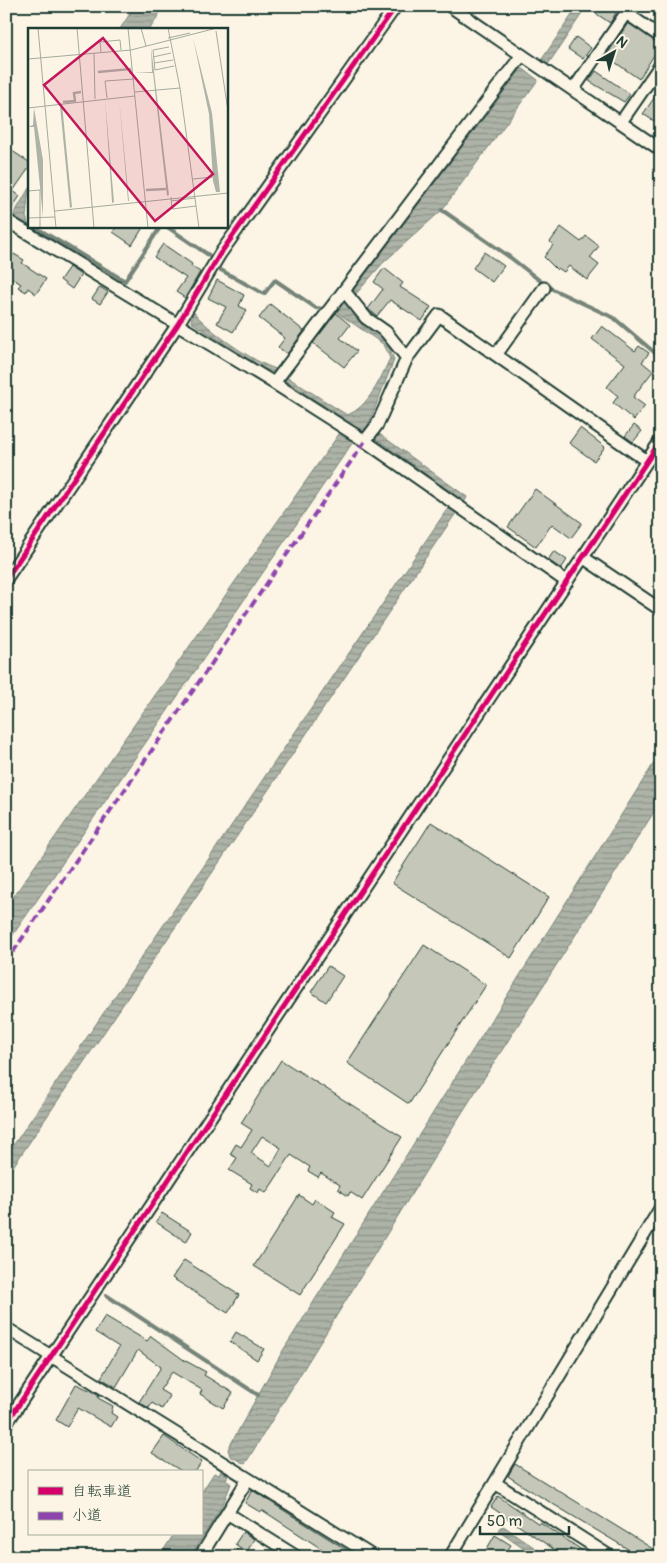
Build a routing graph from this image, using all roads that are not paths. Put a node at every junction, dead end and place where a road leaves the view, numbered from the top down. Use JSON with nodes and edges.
{"nodes":[{"id":1,"x":396,"y":6,"type":"edge"},
{"id":2,"x":450,"y":6,"type":"edge"},
{"id":3,"x":661,"y":37,"type":"edge"},
{"id":4,"x":522,"y":55,"type":"junction"},
{"id":5,"x":661,"y":64,"type":"edge"},
{"id":6,"x":573,"y":90,"type":"junction"},
{"id":7,"x":620,"y":122,"type":"junction"},
{"id":8,"x":661,"y":150,"type":"edge"},
{"id":9,"x":6,"y":220,"type":"edge"},
{"id":10,"x":544,"y":288,"type":"dead end"},
{"id":11,"x":345,"y":292,"type":"junction"},
{"id":12,"x":178,"y":324,"type":"junction"},
{"id":13,"x":496,"y":355,"type":"junction"},
{"id":14,"x":407,"y":358,"type":"junction"},
{"id":15,"x":274,"y":383,"type":"junction"},
{"id":16,"x":661,"y":440,"type":"edge"},
{"id":17,"x":365,"y":441,"type":"junction"},
{"id":18,"x":647,"y":461,"type":"junction"},
{"id":19,"x":584,"y":558,"type":"junction"},
{"id":20,"x":6,"y":579,"type":"edge"},
{"id":21,"x":567,"y":582,"type":"junction"},
{"id":22,"x":661,"y":610,"type":"edge"},
{"id":23,"x":661,"y":1207,"type":"edge"},
{"id":24,"x":6,"y":1328,"type":"edge"},
{"id":25,"x":51,"y":1356,"type":"junction"},
{"id":26,"x":6,"y":1424,"type":"edge"},
{"id":27,"x":248,"y":1479,"type":"junction"},
{"id":28,"x":495,"y":1483,"type":"junction"},
{"id":29,"x":227,"y":1513,"type":"junction"},
{"id":30,"x":200,"y":1557,"type":"edge"},
{"id":31,"x":297,"y":1557,"type":"edge"},
{"id":32,"x":374,"y":1557,"type":"edge"},
{"id":33,"x":450,"y":1557,"type":"edge"},
{"id":34,"x":611,"y":1557,"type":"edge"}],
"edges":[{"from":1,"to":12,"type":"street"},
{"from":2,"to":4,"type":"street"},
{"from":3,"to":6,"type":"street"},
{"from":4,"to":6,"type":"street"},
{"from":4,"to":11,"type":"street"},
{"from":5,"to":7,"type":"street"},
{"from":6,"to":7,"type":"street"},
{"from":7,"to":8,"type":"street"},
{"from":9,"to":12,"type":"street"},
{"from":10,"to":13,"type":"street"},
{"from":11,"to":14,"type":"street"},
{"from":11,"to":15,"type":"street"},
{"from":12,"to":15,"type":"street"},
{"from":12,"to":20,"type":"street"},
{"from":13,"to":14,"type":"street"},
{"from":13,"to":18,"type":"street"},
{"from":14,"to":17,"type":"street"},
{"from":15,"to":17,"type":"street"},
{"from":16,"to":18,"type":"street"},
{"from":17,"to":21,"type":"street"},
{"from":18,"to":19,"type":"street"},
{"from":19,"to":21,"type":"street"},
{"from":19,"to":22,"type":"street"},
{"from":21,"to":25,"type":"street"},
{"from":23,"to":28,"type":"street"},
{"from":24,"to":25,"type":"street"},
{"from":25,"to":26,"type":"street"},
{"from":25,"to":27,"type":"street"},
{"from":27,"to":29,"type":"street"},
{"from":27,"to":32,"type":"street"},
{"from":28,"to":33,"type":"street"},
{"from":28,"to":34,"type":"street"},
{"from":29,"to":30,"type":"street"},
{"from":29,"to":31,"type":"street"}]}
